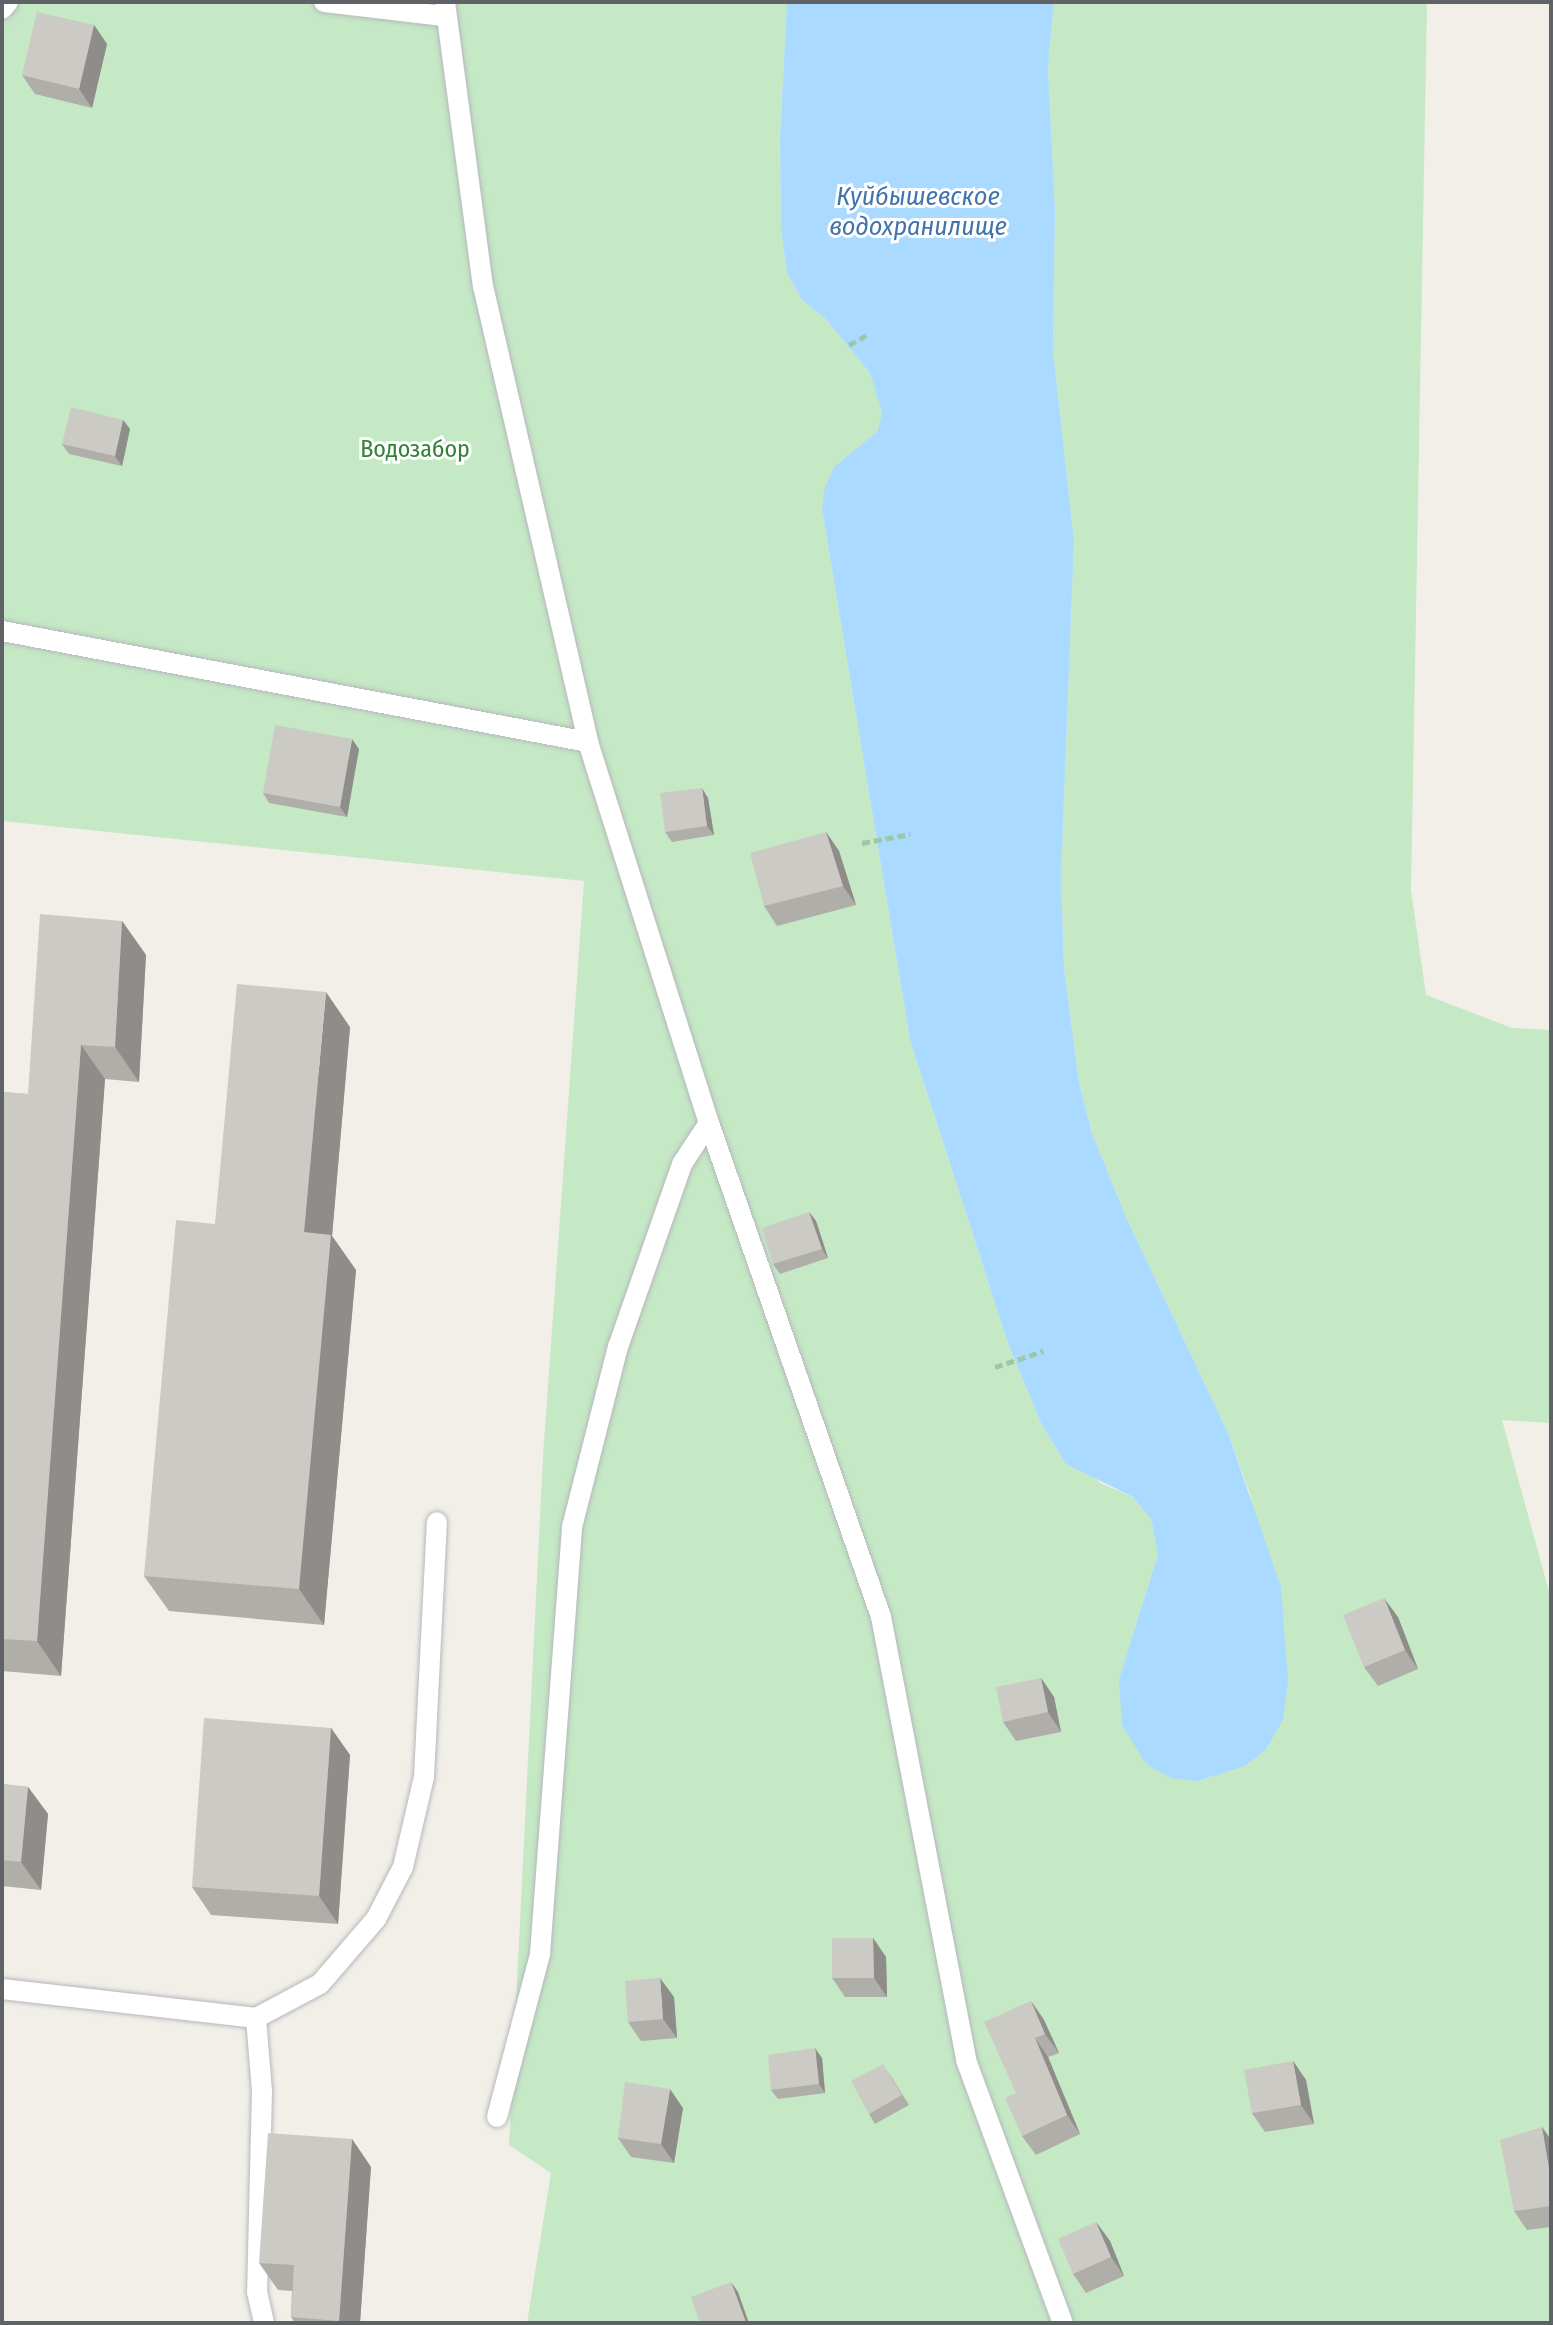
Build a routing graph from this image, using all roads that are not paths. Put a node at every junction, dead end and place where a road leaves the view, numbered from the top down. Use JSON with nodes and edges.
{"nodes":[{"id":1,"x":8,"y":2,"type":"edge"},
{"id":2,"x":324,"y":2,"type":"edge"},
{"id":3,"x":2,"y":9,"type":"edge"},
{"id":4,"x":444,"y":9,"type":"edge"},
{"id":5,"x":2,"y":631,"type":"edge"},
{"id":6,"x":588,"y":742,"type":"junction"},
{"id":7,"x":709,"y":1123,"type":"junction"},
{"id":8,"x":437,"y":1522,"type":"dead end"},
{"id":9,"x":2,"y":1989,"type":"edge"},
{"id":10,"x":256,"y":2018,"type":"junction"},
{"id":11,"x":497,"y":2117,"type":"dead end"},
{"id":12,"x":264,"y":2323,"type":"edge"},
{"id":13,"x":1063,"y":2323,"type":"edge"}],
"edges":[{"from":1,"to":3,"type":"lane"},
{"from":2,"to":4,"type":"lane"},
{"from":4,"to":6,"type":"lane"},
{"from":5,"to":6,"type":"lane"},
{"from":6,"to":7,"type":"lane"},
{"from":7,"to":11,"type":"lane"},
{"from":7,"to":13,"type":"lane"},
{"from":8,"to":10,"type":"lane"},
{"from":9,"to":10,"type":"lane"},
{"from":10,"to":12,"type":"lane"}]}
